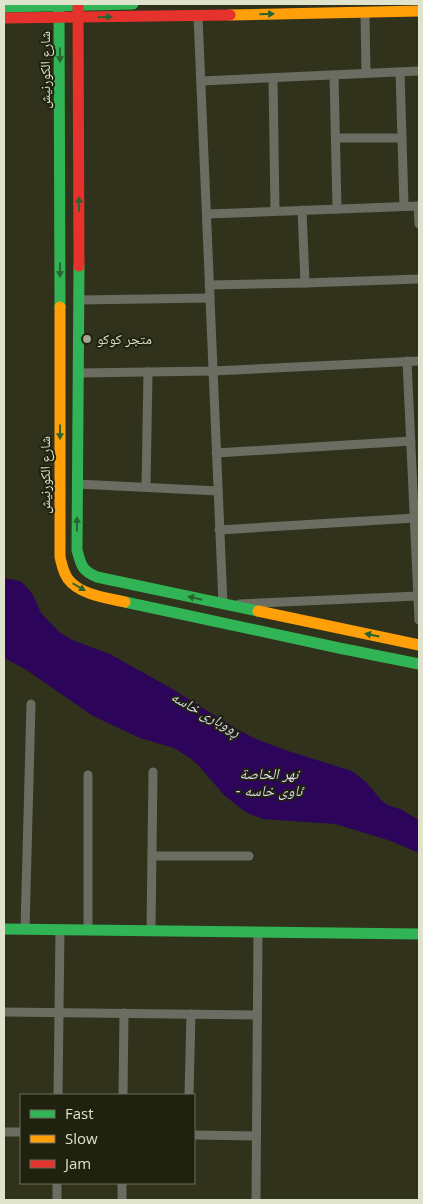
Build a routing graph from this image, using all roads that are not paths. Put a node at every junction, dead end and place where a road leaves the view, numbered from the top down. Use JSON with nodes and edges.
{"nodes":[{"id":1,"x":133,"y":4,"type":"edge"},
{"id":2,"x":4,"y":7,"type":"edge"},
{"id":3,"x":419,"y":11,"type":"edge"},
{"id":4,"x":59,"y":12,"type":"junction"},
{"id":5,"x":78,"y":12,"type":"junction"},
{"id":6,"x":365,"y":13,"type":"junction"},
{"id":7,"x":198,"y":16,"type":"junction"},
{"id":8,"x":4,"y":18,"type":"edge"},
{"id":9,"x":419,"y":71,"type":"edge"},
{"id":10,"x":400,"y":72,"type":"junction"},
{"id":11,"x":366,"y":73,"type":"junction"},
{"id":12,"x":334,"y":75,"type":"junction"},
{"id":13,"x":273,"y":78,"type":"junction"},
{"id":14,"x":201,"y":81,"type":"junction"},
{"id":15,"x":336,"y":138,"type":"junction"},
{"id":16,"x":402,"y":138,"type":"junction"},
{"id":17,"x":404,"y":206,"type":"junction"},
{"id":18,"x":419,"y":206,"type":"edge"},
{"id":19,"x":337,"y":209,"type":"junction"},
{"id":20,"x":302,"y":210,"type":"junction"},
{"id":21,"x":275,"y":211,"type":"junction"},
{"id":22,"x":206,"y":214,"type":"junction"},
{"id":23,"x":419,"y":224,"type":"edge"},
{"id":24,"x":60,"y":234,"type":"junction"},
{"id":25,"x":79,"y":236,"type":"junction"},
{"id":26,"x":419,"y":279,"type":"edge"},
{"id":27,"x":305,"y":283,"type":"junction"},
{"id":28,"x":209,"y":285,"type":"junction"},
{"id":29,"x":210,"y":298,"type":"junction"},
{"id":30,"x":79,"y":300,"type":"junction"},
{"id":31,"x":407,"y":361,"type":"junction"},
{"id":32,"x":419,"y":361,"type":"edge"},
{"id":33,"x":79,"y":372,"type":"junction"},
{"id":34,"x":148,"y":372,"type":"junction"},
{"id":35,"x":213,"y":372,"type":"junction"},
{"id":36,"x":411,"y":441,"type":"junction"},
{"id":37,"x":216,"y":453,"type":"junction"},
{"id":38,"x":77,"y":484,"type":"junction"},
{"id":39,"x":146,"y":487,"type":"junction"},
{"id":40,"x":218,"y":491,"type":"junction"},
{"id":41,"x":415,"y":518,"type":"junction"},
{"id":42,"x":219,"y":530,"type":"junction"},
{"id":43,"x":418,"y":566,"type":"edge"},
{"id":44,"x":418,"y":596,"type":"edge"},
{"id":45,"x":222,"y":604,"type":"junction"},
{"id":46,"x":419,"y":620,"type":"edge"},
{"id":47,"x":419,"y":645,"type":"edge"},
{"id":48,"x":419,"y":664,"type":"edge"},
{"id":49,"x":31,"y":704,"type":"dead end"},
{"id":50,"x":153,"y":772,"type":"dead end"},
{"id":51,"x":88,"y":775,"type":"dead end"},
{"id":52,"x":152,"y":856,"type":"junction"},
{"id":53,"x":249,"y":856,"type":"dead end"},
{"id":54,"x":4,"y":929,"type":"edge"},
{"id":55,"x":25,"y":929,"type":"junction"},
{"id":56,"x":60,"y":929,"type":"junction"},
{"id":57,"x":88,"y":929,"type":"junction"},
{"id":58,"x":150,"y":930,"type":"junction"},
{"id":59,"x":258,"y":933,"type":"junction"},
{"id":60,"x":419,"y":934,"type":"edge"},
{"id":61,"x":4,"y":1012,"type":"edge"},
{"id":62,"x":60,"y":1012,"type":"junction"},
{"id":63,"x":124,"y":1013,"type":"junction"},
{"id":64,"x":191,"y":1014,"type":"junction"},
{"id":65,"x":257,"y":1015,"type":"junction"},
{"id":66,"x":58,"y":1094,"type":"edge"},
{"id":67,"x":123,"y":1094,"type":"edge"},
{"id":68,"x":189,"y":1094,"type":"edge"},
{"id":69,"x":4,"y":1132,"type":"edge"},
{"id":70,"x":20,"y":1132,"type":"edge"},
{"id":71,"x":195,"y":1135,"type":"edge"},
{"id":72,"x":256,"y":1136,"type":"junction"},
{"id":73,"x":58,"y":1184,"type":"edge"},
{"id":74,"x":122,"y":1184,"type":"edge"},
{"id":75,"x":58,"y":1200,"type":"edge"},
{"id":76,"x":122,"y":1200,"type":"edge"},
{"id":77,"x":256,"y":1200,"type":"edge"}],
"edges":[{"from":1,"to":5,"type":"main road"},
{"from":2,"to":4,"type":"main road"},
{"from":3,"to":6,"type":"main road"},
{"from":4,"to":5,"type":"main road"},
{"from":4,"to":8,"type":"main road"},
{"from":4,"to":24,"type":"main road","name":"شارع الكورنيش","one_way":true},
{"from":5,"to":7,"type":"main road","one_way":true},
{"from":25,"to":5,"type":"main road","one_way":true},
{"from":7,"to":6,"type":"main road","one_way":true},
{"from":6,"to":11,"type":"street"},
{"from":7,"to":14,"type":"street"},
{"from":9,"to":10,"type":"street"},
{"from":10,"to":11,"type":"street"},
{"from":10,"to":16,"type":"street"},
{"from":11,"to":12,"type":"street"},
{"from":12,"to":13,"type":"street"},
{"from":12,"to":15,"type":"street"},
{"from":13,"to":14,"type":"street"},
{"from":13,"to":21,"type":"street"},
{"from":14,"to":22,"type":"street"},
{"from":15,"to":16,"type":"street"},
{"from":15,"to":19,"type":"street"},
{"from":16,"to":17,"type":"street"},
{"from":17,"to":18,"type":"street"},
{"from":17,"to":19,"type":"street"},
{"from":18,"to":23,"type":"street"},
{"from":19,"to":20,"type":"street"},
{"from":20,"to":21,"type":"street"},
{"from":20,"to":27,"type":"street"},
{"from":21,"to":22,"type":"street"},
{"from":22,"to":28,"type":"street"},
{"from":24,"to":25,"type":"main road"},
{"from":24,"to":48,"type":"main road","name":"شارع الكورنيش","one_way":true},
{"from":25,"to":30,"type":"main road"},
{"from":26,"to":27,"type":"street"},
{"from":27,"to":28,"type":"street"},
{"from":28,"to":29,"type":"street"},
{"from":29,"to":30,"type":"street"},
{"from":29,"to":35,"type":"street"},
{"from":30,"to":33,"type":"main road"},
{"from":31,"to":32,"type":"street"},
{"from":31,"to":35,"type":"street"},
{"from":31,"to":36,"type":"street"},
{"from":33,"to":34,"type":"street"},
{"from":33,"to":38,"type":"main road"},
{"from":34,"to":35,"type":"street"},
{"from":34,"to":39,"type":"street"},
{"from":35,"to":37,"type":"street"},
{"from":36,"to":37,"type":"street"},
{"from":36,"to":41,"type":"street"},
{"from":37,"to":40,"type":"street"},
{"from":38,"to":39,"type":"street"},
{"from":45,"to":38,"type":"main road","one_way":true},
{"from":39,"to":40,"type":"street"},
{"from":40,"to":42,"type":"street"},
{"from":41,"to":42,"type":"street"},
{"from":41,"to":43,"type":"street"},
{"from":42,"to":45,"type":"street"},
{"from":43,"to":44,"type":"street"},
{"from":44,"to":45,"type":"street"},
{"from":44,"to":46,"type":"street"},
{"from":47,"to":45,"type":"main road","one_way":true},
{"from":49,"to":55,"type":"street"},
{"from":50,"to":52,"type":"street"},
{"from":51,"to":57,"type":"street"},
{"from":52,"to":53,"type":"street"},
{"from":52,"to":58,"type":"street"},
{"from":54,"to":55,"type":"main road"},
{"from":55,"to":56,"type":"main road"},
{"from":56,"to":57,"type":"main road"},
{"from":56,"to":62,"type":"street"},
{"from":57,"to":58,"type":"main road"},
{"from":58,"to":59,"type":"main road"},
{"from":59,"to":60,"type":"main road"},
{"from":59,"to":65,"type":"street"},
{"from":61,"to":62,"type":"street"},
{"from":62,"to":63,"type":"street"},
{"from":62,"to":66,"type":"street"},
{"from":63,"to":64,"type":"street"},
{"from":63,"to":67,"type":"street"},
{"from":64,"to":65,"type":"street"},
{"from":64,"to":68,"type":"street"},
{"from":65,"to":72,"type":"street"},
{"from":69,"to":70,"type":"street"},
{"from":71,"to":72,"type":"street"},
{"from":72,"to":77,"type":"street"},
{"from":73,"to":75,"type":"street"},
{"from":74,"to":76,"type":"street"}]}
